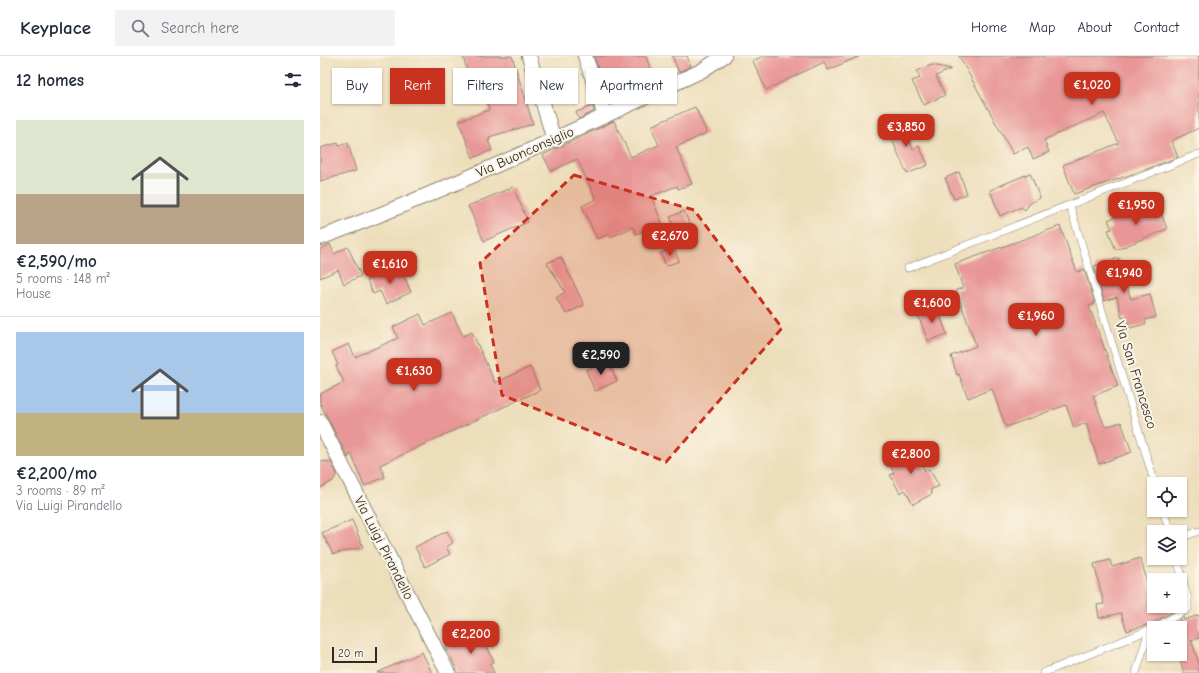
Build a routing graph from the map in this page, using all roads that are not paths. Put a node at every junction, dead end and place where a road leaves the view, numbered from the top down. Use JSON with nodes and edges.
{"nodes":[{"id":1,"x":529,"y":56,"type":"edge"},
{"id":2,"x":585,"y":56,"type":"edge"},
{"id":3,"x":724,"y":56,"type":"edge"},
{"id":4,"x":605,"y":116,"type":"junction"},
{"id":5,"x":554,"y":140,"type":"junction"},
{"id":6,"x":1199,"y":154,"type":"edge"},
{"id":7,"x":1070,"y":206,"type":"junction"},
{"id":8,"x":320,"y":238,"type":"edge"},
{"id":9,"x":908,"y":268,"type":"dead end"},
{"id":10,"x":320,"y":422,"type":"edge"},
{"id":11,"x":1153,"y":477,"type":"edge"},
{"id":12,"x":1199,"y":531,"type":"edge"},
{"id":13,"x":1187,"y":535,"type":"edge"},
{"id":14,"x":1179,"y":565,"type":"edge"},
{"id":15,"x":1166,"y":621,"type":"edge"},
{"id":16,"x":1147,"y":631,"type":"edge"},
{"id":17,"x":1147,"y":643,"type":"edge"},
{"id":18,"x":448,"y":673,"type":"edge"},
{"id":19,"x":1043,"y":673,"type":"edge"},
{"id":20,"x":1136,"y":673,"type":"edge"}],
"edges":[{"from":1,"to":5,"type":"street"},
{"from":2,"to":4,"type":"street"},
{"from":3,"to":4,"type":"street","name":"Via Buonconsiglio"},
{"from":4,"to":5,"type":"street","name":"Via Buonconsiglio"},
{"from":5,"to":8,"type":"street","name":"Via Buonconsiglio"},
{"from":6,"to":7,"type":"lane"},
{"from":7,"to":9,"type":"lane"},
{"from":7,"to":11,"type":"lane","name":"Via San Francesco"},
{"from":10,"to":18,"type":"street","name":"Via Luigi Pirandello"},
{"from":12,"to":13,"type":"lane"},
{"from":14,"to":15,"type":"lane"},
{"from":16,"to":19,"type":"lane"},
{"from":17,"to":20,"type":"lane"}]}
